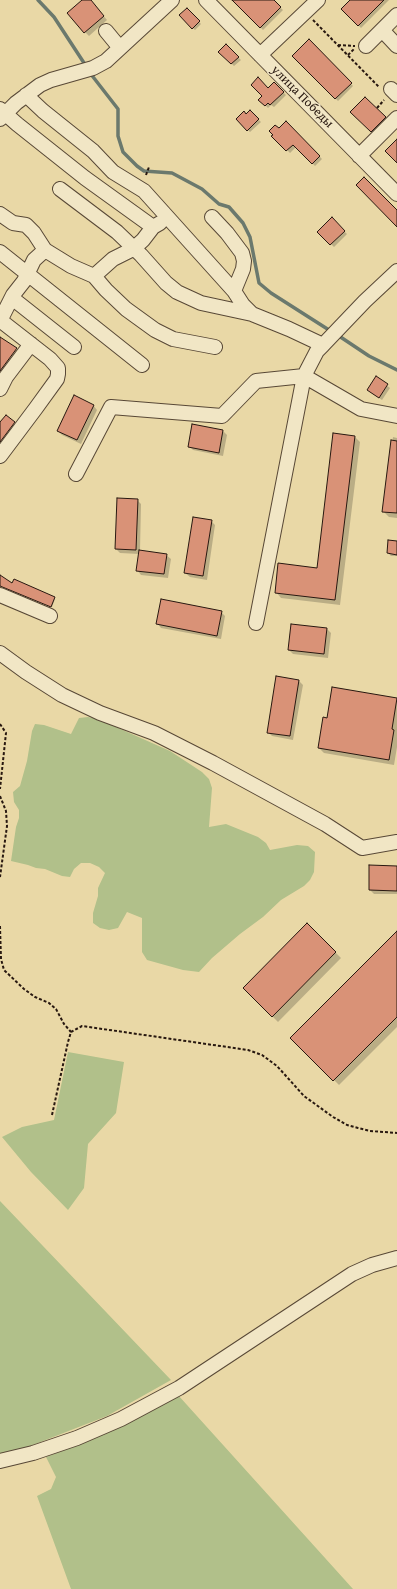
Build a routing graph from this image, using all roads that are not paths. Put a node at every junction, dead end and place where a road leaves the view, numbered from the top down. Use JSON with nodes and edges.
{"nodes":[{"id":1,"x":172,"y":0,"type":"edge"},
{"id":2,"x":206,"y":0,"type":"edge"},
{"id":3,"x":318,"y":0,"type":"edge"},
{"id":4,"x":397,"y":15,"type":"edge"},
{"id":5,"x":382,"y":30,"type":"junction"},
{"id":6,"x":106,"y":31,"type":"dead end"},
{"id":7,"x":366,"y":46,"type":"dead end"},
{"id":8,"x":397,"y":46,"type":"edge"},
{"id":9,"x":120,"y":48,"type":"junction"},
{"id":10,"x":260,"y":55,"type":"junction"},
{"id":11,"x":26,"y":95,"type":"junction"},
{"id":12,"x":2,"y":114,"type":"edge"},
{"id":13,"x":397,"y":118,"type":"edge"},
{"id":14,"x":359,"y":156,"type":"junction"},
{"id":15,"x":60,"y":189,"type":"dead end"},
{"id":16,"x":397,"y":194,"type":"edge"},
{"id":17,"x":0,"y":214,"type":"edge"},
{"id":18,"x":169,"y":217,"type":"junction"},
{"id":19,"x":212,"y":217,"type":"dead end"},
{"id":20,"x":153,"y":227,"type":"junction"},
{"id":21,"x":134,"y":249,"type":"junction"},
{"id":22,"x":45,"y":250,"type":"junction"},
{"id":23,"x":0,"y":252,"type":"edge"},
{"id":24,"x":397,"y":271,"type":"edge"},
{"id":25,"x":27,"y":273,"type":"junction"},
{"id":26,"x":94,"y":276,"type":"junction"},
{"id":27,"x":234,"y":291,"type":"junction"},
{"id":28,"x":8,"y":295,"type":"edge"},
{"id":29,"x":252,"y":314,"type":"junction"},
{"id":30,"x":0,"y":321,"type":"edge"},
{"id":31,"x":31,"y":344,"type":"junction"},
{"id":32,"x":74,"y":347,"type":"dead end"},
{"id":33,"x":215,"y":348,"type":"dead end"},
{"id":34,"x":320,"y":348,"type":"junction"},
{"id":35,"x":142,"y":365,"type":"dead end"},
{"id":36,"x":304,"y":376,"type":"junction"},
{"id":37,"x":0,"y":389,"type":"edge"},
{"id":38,"x":397,"y":416,"type":"edge"},
{"id":39,"x":0,"y":456,"type":"edge"},
{"id":40,"x":76,"y":474,"type":"dead end"},
{"id":41,"x":0,"y":594,"type":"edge"},
{"id":42,"x":50,"y":616,"type":"dead end"},
{"id":43,"x":256,"y":624,"type":"dead end"},
{"id":44,"x":0,"y":652,"type":"edge"},
{"id":45,"x":397,"y":842,"type":"edge"},
{"id":46,"x":397,"y":1258,"type":"edge"},
{"id":47,"x":0,"y":1462,"type":"edge"}],
"edges":[{"from":1,"to":9,"type":"street"},
{"from":2,"to":10,"type":"street","name":"улица Победы"},
{"from":3,"to":10,"type":"street"},
{"from":4,"to":5,"type":"street"},
{"from":5,"to":7,"type":"street"},
{"from":5,"to":8,"type":"street"},
{"from":6,"to":9,"type":"street"},
{"from":9,"to":11,"type":"street"},
{"from":10,"to":14,"type":"street","name":"улица Победы"},
{"from":11,"to":12,"type":"street"},
{"from":11,"to":18,"type":"street"},
{"from":12,"to":20,"type":"street"},
{"from":13,"to":14,"type":"street"},
{"from":14,"to":16,"type":"street","name":"улица Победы"},
{"from":15,"to":21,"type":"street"},
{"from":17,"to":22,"type":"street"},
{"from":18,"to":20,"type":"street"},
{"from":18,"to":27,"type":"street"},
{"from":19,"to":27,"type":"street"},
{"from":20,"to":21,"type":"street"},
{"from":21,"to":26,"type":"street"},
{"from":21,"to":29,"type":"street"},
{"from":22,"to":25,"type":"street"},
{"from":22,"to":26,"type":"street"},
{"from":23,"to":25,"type":"street"},
{"from":24,"to":34,"type":"street"},
{"from":25,"to":28,"type":"street"},
{"from":25,"to":35,"type":"street"},
{"from":26,"to":33,"type":"street"},
{"from":27,"to":29,"type":"street"},
{"from":28,"to":30,"type":"street"},
{"from":28,"to":32,"type":"street"},
{"from":29,"to":34,"type":"street"},
{"from":30,"to":31,"type":"street"},
{"from":31,"to":37,"type":"street"},
{"from":31,"to":39,"type":"street"},
{"from":34,"to":36,"type":"street"},
{"from":36,"to":38,"type":"street"},
{"from":36,"to":40,"type":"street"},
{"from":36,"to":43,"type":"street"},
{"from":41,"to":42,"type":"street"},
{"from":44,"to":45,"type":"street"},
{"from":46,"to":47,"type":"street"}]}
